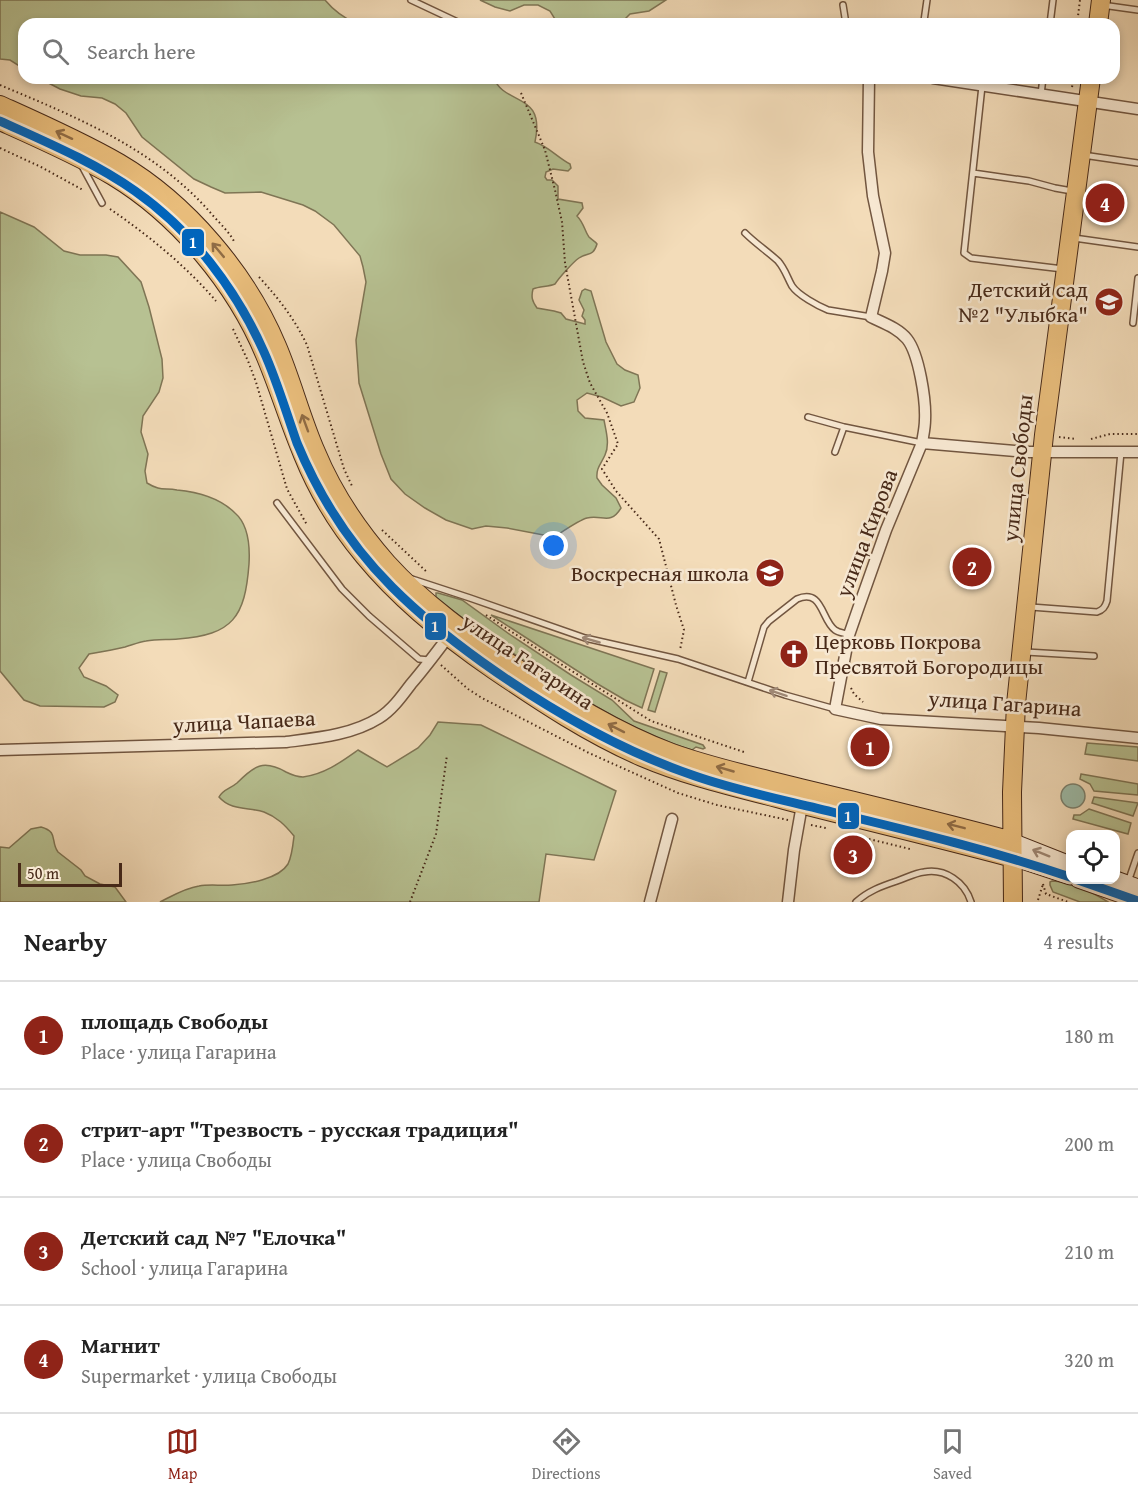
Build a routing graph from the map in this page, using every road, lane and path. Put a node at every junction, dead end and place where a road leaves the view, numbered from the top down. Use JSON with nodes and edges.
{"nodes":[{"id":1,"x":411,"y":0,"type":"edge"},
{"id":2,"x":927,"y":0,"type":"edge"},
{"id":3,"x":1053,"y":0,"type":"edge"},
{"id":4,"x":1080,"y":0,"type":"edge"},
{"id":5,"x":1101,"y":2,"type":"edge"},
{"id":6,"x":843,"y":4,"type":"dead end"},
{"id":7,"x":1138,"y":10,"type":"edge"},
{"id":8,"x":449,"y":18,"type":"edge"},
{"id":9,"x":845,"y":18,"type":"edge"},
{"id":10,"x":924,"y":18,"type":"edge"},
{"id":11,"x":1051,"y":18,"type":"edge"},
{"id":12,"x":1078,"y":18,"type":"edge"},
{"id":13,"x":1099,"y":18,"type":"edge"},
{"id":14,"x":869,"y":84,"type":"edge"},
{"id":15,"x":970,"y":84,"type":"edge"},
{"id":16,"x":1042,"y":84,"type":"edge"},
{"id":17,"x":1090,"y":84,"type":"edge"},
{"id":18,"x":0,"y":85,"type":"edge"},
{"id":19,"x":982,"y":86,"type":"junction"},
{"id":20,"x":521,"y":93,"type":"dead end"},
{"id":21,"x":1041,"y":94,"type":"junction"},
{"id":22,"x":1088,"y":101,"type":"junction"},
{"id":23,"x":0,"y":105,"type":"edge"},
{"id":24,"x":1138,"y":109,"type":"edge"},
{"id":25,"x":0,"y":121,"type":"edge"},
{"id":26,"x":0,"y":148,"type":"edge"},
{"id":27,"x":1080,"y":154,"type":"junction"},
{"id":28,"x":76,"y":157,"type":"junction"},
{"id":29,"x":1138,"y":163,"type":"edge"},
{"id":30,"x":973,"y":173,"type":"junction"},
{"id":31,"x":1076,"y":191,"type":"junction"},
{"id":32,"x":102,"y":203,"type":"junction"},
{"id":33,"x":744,"y":233,"type":"dead end"},
{"id":34,"x":1069,"y":237,"type":"junction"},
{"id":35,"x":236,"y":245,"type":"dead end"},
{"id":36,"x":1138,"y":247,"type":"edge"},
{"id":37,"x":1065,"y":270,"type":"junction"},
{"id":38,"x":256,"y":273,"type":"dead end"},
{"id":39,"x":1138,"y":278,"type":"edge"},
{"id":40,"x":221,"y":307,"type":"dead end"},
{"id":41,"x":872,"y":317,"type":"junction"},
{"id":42,"x":1133,"y":323,"type":"dead end"},
{"id":43,"x":231,"y":325,"type":"dead end"},
{"id":44,"x":808,"y":417,"type":"dead end"},
{"id":45,"x":844,"y":427,"type":"junction"},
{"id":46,"x":1138,"y":434,"type":"edge"},
{"id":47,"x":1076,"y":438,"type":"dead end"},
{"id":48,"x":922,"y":443,"type":"junction"},
{"id":49,"x":835,"y":452,"type":"dead end"},
{"id":50,"x":1042,"y":452,"type":"junction"},
{"id":51,"x":1121,"y":452,"type":"junction"},
{"id":52,"x":1138,"y":452,"type":"edge"},
{"id":53,"x":354,"y":491,"type":"dead end"},
{"id":54,"x":277,"y":503,"type":"dead end"},
{"id":55,"x":307,"y":525,"type":"dead end"},
{"id":56,"x":380,"y":528,"type":"dead end"},
{"id":57,"x":428,"y":573,"type":"dead end"},
{"id":58,"x":399,"y":575,"type":"junction"},
{"id":59,"x":1026,"y":606,"type":"junction"},
{"id":60,"x":480,"y":610,"type":"dead end"},
{"id":61,"x":849,"y":635,"type":"junction"},
{"id":62,"x":448,"y":637,"type":"junction"},
{"id":63,"x":1021,"y":652,"type":"junction"},
{"id":64,"x":1094,"y":656,"type":"dead end"},
{"id":65,"x":678,"y":659,"type":"junction"},
{"id":66,"x":430,"y":660,"type":"junction"},
{"id":67,"x":748,"y":682,"type":"junction"},
{"id":68,"x":850,"y":685,"type":"dead end"},
{"id":69,"x":867,"y":704,"type":"dead end"},
{"id":70,"x":835,"y":709,"type":"junction"},
{"id":71,"x":1014,"y":727,"type":"junction"},
{"id":72,"x":1138,"y":738,"type":"edge"},
{"id":73,"x":0,"y":750,"type":"edge"},
{"id":74,"x":744,"y":752,"type":"dead end"},
{"id":75,"x":447,"y":755,"type":"dead end"},
{"id":76,"x":802,"y":805,"type":"junction"},
{"id":77,"x":672,"y":819,"type":"dead end"},
{"id":78,"x":1013,"y":850,"type":"junction"},
{"id":79,"x":1138,"y":853,"type":"edge"},
{"id":80,"x":1066,"y":863,"type":"edge"},
{"id":81,"x":1066,"y":875,"type":"edge"},
{"id":82,"x":1127,"y":883,"type":"edge"},
{"id":83,"x":1092,"y":884,"type":"edge"},
{"id":84,"x":1046,"y":894,"type":"junction"},
{"id":85,"x":1055,"y":897,"type":"junction"},
{"id":86,"x":1038,"y":901,"type":"edge"},
{"id":87,"x":1138,"y":901,"type":"edge"},
{"id":88,"x":410,"y":902,"type":"edge"},
{"id":89,"x":650,"y":902,"type":"edge"},
{"id":90,"x":788,"y":902,"type":"edge"},
{"id":91,"x":856,"y":902,"type":"edge"},
{"id":92,"x":971,"y":902,"type":"edge"},
{"id":93,"x":1013,"y":902,"type":"edge"},
{"id":94,"x":1057,"y":902,"type":"edge"},
{"id":95,"x":1068,"y":902,"type":"edge"}],
"edges":[{"from":1,"to":8,"type":"lane"},
{"from":2,"to":10,"type":"lane"},
{"from":3,"to":11,"type":"lane"},
{"from":4,"to":12,"type":"path"},
{"from":5,"to":7,"type":"lane"},
{"from":5,"to":13,"type":"main road"},
{"from":6,"to":9,"type":"lane"},
{"from":14,"to":41,"type":"street"},
{"from":15,"to":19,"type":"street"},
{"from":16,"to":21,"type":"lane"},
{"from":17,"to":22,"type":"main road","name":"улица Свободы"},
{"from":18,"to":35,"type":"path"},
{"from":19,"to":21,"type":"street"},
{"from":19,"to":30,"type":"lane"},
{"from":20,"to":65,"type":"path"},
{"from":21,"to":22,"type":"street"},
{"from":22,"to":24,"type":"street"},
{"from":22,"to":27,"type":"main road","name":"улица Свободы"},
{"from":58,"to":23,"type":"main road","name":"улица Гагарина","one_way":true},
{"from":25,"to":28,"type":"main road","name":"улица Гагарина"},
{"from":26,"to":32,"type":"path"},
{"from":27,"to":29,"type":"lane"},
{"from":27,"to":31,"type":"main road","name":"улица Свободы"},
{"from":28,"to":32,"type":"lane"},
{"from":28,"to":62,"type":"main road","name":"улица Гагарина"},
{"from":30,"to":31,"type":"lane"},
{"from":30,"to":37,"type":"lane"},
{"from":31,"to":34,"type":"main road","name":"улица Свободы"},
{"from":32,"to":40,"type":"path"},
{"from":33,"to":41,"type":"lane"},
{"from":34,"to":36,"type":"lane"},
{"from":34,"to":37,"type":"main road","name":"улица Свободы"},
{"from":37,"to":50,"type":"main road","name":"улица Свободы"},
{"from":38,"to":53,"type":"path"},
{"from":39,"to":42,"type":"lane"},
{"from":41,"to":48,"type":"street","name":"улица Кирова"},
{"from":43,"to":55,"type":"path"},
{"from":44,"to":45,"type":"lane"},
{"from":45,"to":48,"type":"lane"},
{"from":45,"to":49,"type":"lane"},
{"from":46,"to":47,"type":"path"},
{"from":48,"to":50,"type":"street"},
{"from":48,"to":61,"type":"street","name":"улица Кирова"},
{"from":50,"to":51,"type":"street"},
{"from":50,"to":59,"type":"main road","name":"улица Свободы"},
{"from":51,"to":52,"type":"street"},
{"from":51,"to":59,"type":"lane"},
{"from":54,"to":66,"type":"lane"},
{"from":56,"to":57,"type":"path"},
{"from":65,"to":58,"type":"lane","one_way":true},
{"from":78,"to":58,"type":"main road","name":"улица Гагарина","one_way":true},
{"from":59,"to":63,"type":"main road","name":"улица Свободы"},
{"from":60,"to":74,"type":"path"},
{"from":61,"to":67,"type":"lane"},
{"from":61,"to":70,"type":"street","name":"улица Кирова"},
{"from":62,"to":66,"type":"street","name":"улица Чапаева"},
{"from":62,"to":76,"type":"main road","name":"улица Гагарина"},
{"from":63,"to":64,"type":"lane"},
{"from":63,"to":71,"type":"main road","name":"улица Свободы"},
{"from":65,"to":67,"type":"lane"},
{"from":66,"to":73,"type":"street","name":"улица Чапаева"},
{"from":70,"to":67,"type":"lane","one_way":true},
{"from":68,"to":69,"type":"path"},
{"from":70,"to":71,"type":"street","name":"улица Гагарина"},
{"from":71,"to":72,"type":"street","name":"улица Гагарина"},
{"from":71,"to":78,"type":"main road","name":"улица Свободы"},
{"from":75,"to":88,"type":"path"},
{"from":76,"to":78,"type":"main road","name":"улица Гагарина"},
{"from":76,"to":90,"type":"street"},
{"from":77,"to":89,"type":"street"},
{"from":80,"to":78,"type":"main road","one_way":true},
{"from":78,"to":81,"type":"main road"},
{"from":78,"to":93,"type":"main road","name":"улица Свободы"},
{"from":79,"to":82,"type":"lane"},
{"from":83,"to":87,"type":"main road"},
{"from":84,"to":85,"type":"path"},
{"from":84,"to":86,"type":"path"},
{"from":84,"to":86,"type":"path"},
{"from":85,"to":94,"type":"path"},
{"from":85,"to":95,"type":"path"},
{"from":91,"to":92,"type":"lane"}]}
